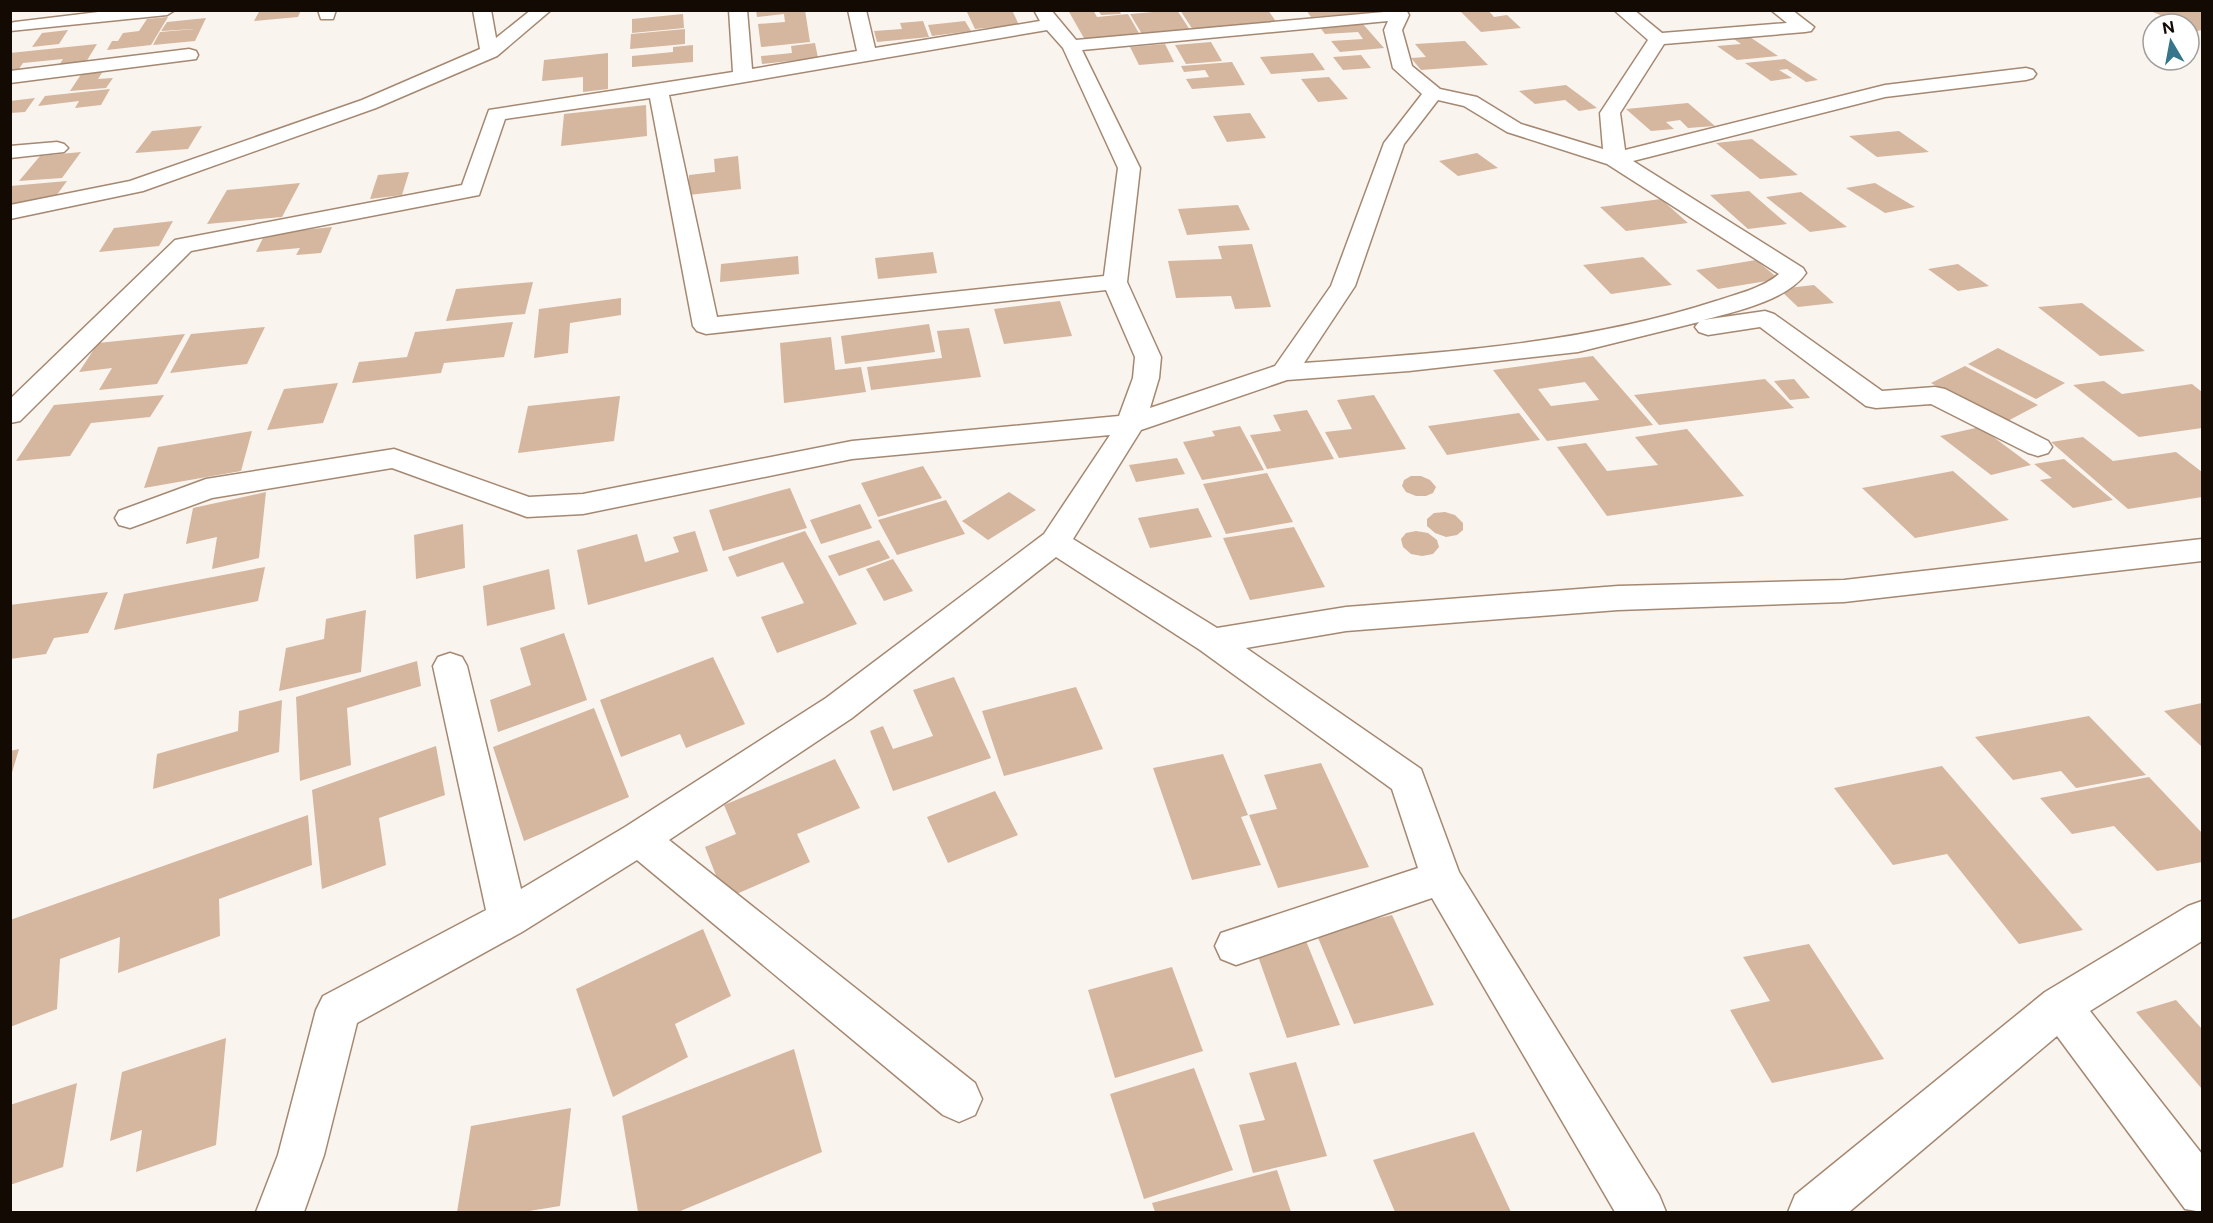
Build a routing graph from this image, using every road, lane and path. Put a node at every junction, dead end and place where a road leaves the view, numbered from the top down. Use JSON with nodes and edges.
{"nodes":[{"id":1,"x":26,"y":10,"type":"edge"},
{"id":2,"x":167,"y":10,"type":"edge"},
{"id":3,"x":482,"y":10,"type":"edge"},
{"id":4,"x":543,"y":10,"type":"edge"},
{"id":5,"x":738,"y":10,"type":"edge"},
{"id":6,"x":857,"y":10,"type":"edge"},
{"id":7,"x":1622,"y":10,"type":"edge"},
{"id":8,"x":1779,"y":10,"type":"edge"},
{"id":9,"x":1398,"y":13,"type":"edge"},
{"id":10,"x":1055,"y":27,"type":"edge"},
{"id":11,"x":13,"y":30,"type":"edge"},
{"id":12,"x":1658,"y":39,"type":"junction"},
{"id":13,"x":490,"y":52,"type":"junction"},
{"id":14,"x":189,"y":55,"type":"dead end"},
{"id":15,"x":868,"y":57,"type":"junction"},
{"id":16,"x":2026,"y":74,"type":"dead end"},
{"id":17,"x":743,"y":75,"type":"junction"},
{"id":18,"x":10,"y":77,"type":"edge"},
{"id":19,"x":658,"y":91,"type":"junction"},
{"id":20,"x":1433,"y":93,"type":"junction"},
{"id":21,"x":57,"y":148,"type":"dead end"},
{"id":22,"x":10,"y":152,"type":"edge"},
{"id":23,"x":1615,"y":159,"type":"junction"},
{"id":24,"x":10,"y":212,"type":"edge"},
{"id":25,"x":1115,"y":282,"type":"junction"},
{"id":26,"x":1578,"y":344,"type":"junction"},
{"id":27,"x":1284,"y":372,"type":"junction"},
{"id":28,"x":10,"y":415,"type":"edge"},
{"id":29,"x":1131,"y":424,"type":"junction"},
{"id":30,"x":2038,"y":447,"type":"dead end"},
{"id":31,"x":130,"y":518,"type":"dead end"},
{"id":32,"x":1055,"y":542,"type":"junction"},
{"id":33,"x":2202,"y":550,"type":"edge"},
{"id":34,"x":1212,"y":641,"type":"junction"},
{"id":35,"x":450,"y":666,"type":"dead end"},
{"id":36,"x":639,"y":839,"type":"junction"},
{"id":37,"x":1441,"y":878,"type":"junction"},
{"id":38,"x":508,"y":919,"type":"junction"},
{"id":39,"x":2202,"y":919,"type":"edge"},
{"id":40,"x":1236,"y":946,"type":"dead end"},
{"id":41,"x":2060,"y":1006,"type":"junction"},
{"id":42,"x":959,"y":1099,"type":"dead end"},
{"id":43,"x":2202,"y":1192,"type":"edge"},
{"id":44,"x":280,"y":1212,"type":"edge"},
{"id":45,"x":1642,"y":1212,"type":"edge"},
{"id":46,"x":1812,"y":1212,"type":"edge"}],
"edges":[{"from":1,"to":11,"type":"street"},
{"from":2,"to":11,"type":"street"},
{"from":3,"to":13,"type":"street"},
{"from":4,"to":13,"type":"street"},
{"from":5,"to":17,"type":"street"},
{"from":6,"to":15,"type":"street"},
{"from":7,"to":12,"type":"street"},
{"from":8,"to":12,"type":"street"},
{"from":9,"to":10,"type":"street"},
{"from":9,"to":20,"type":"street"},
{"from":10,"to":15,"type":"street"},
{"from":10,"to":25,"type":"street"},
{"from":12,"to":23,"type":"street"},
{"from":13,"to":24,"type":"street"},
{"from":14,"to":18,"type":"street"},
{"from":15,"to":17,"type":"street"},
{"from":16,"to":23,"type":"street"},
{"from":17,"to":19,"type":"street"},
{"from":19,"to":25,"type":"street"},
{"from":19,"to":28,"type":"street"},
{"from":20,"to":23,"type":"street"},
{"from":20,"to":27,"type":"street"},
{"from":21,"to":22,"type":"street"},
{"from":23,"to":26,"type":"street"},
{"from":25,"to":29,"type":"street"},
{"from":26,"to":27,"type":"street"},
{"from":26,"to":30,"type":"street"},
{"from":27,"to":29,"type":"street"},
{"from":29,"to":31,"type":"street"},
{"from":29,"to":32,"type":"street"},
{"from":32,"to":34,"type":"street"},
{"from":32,"to":36,"type":"street"},
{"from":33,"to":34,"type":"street"},
{"from":34,"to":37,"type":"street"},
{"from":35,"to":38,"type":"street"},
{"from":36,"to":38,"type":"street"},
{"from":36,"to":42,"type":"street"},
{"from":37,"to":40,"type":"street"},
{"from":37,"to":45,"type":"street"},
{"from":38,"to":44,"type":"street"},
{"from":39,"to":41,"type":"street"},
{"from":41,"to":43,"type":"street"},
{"from":41,"to":46,"type":"street"}]}
